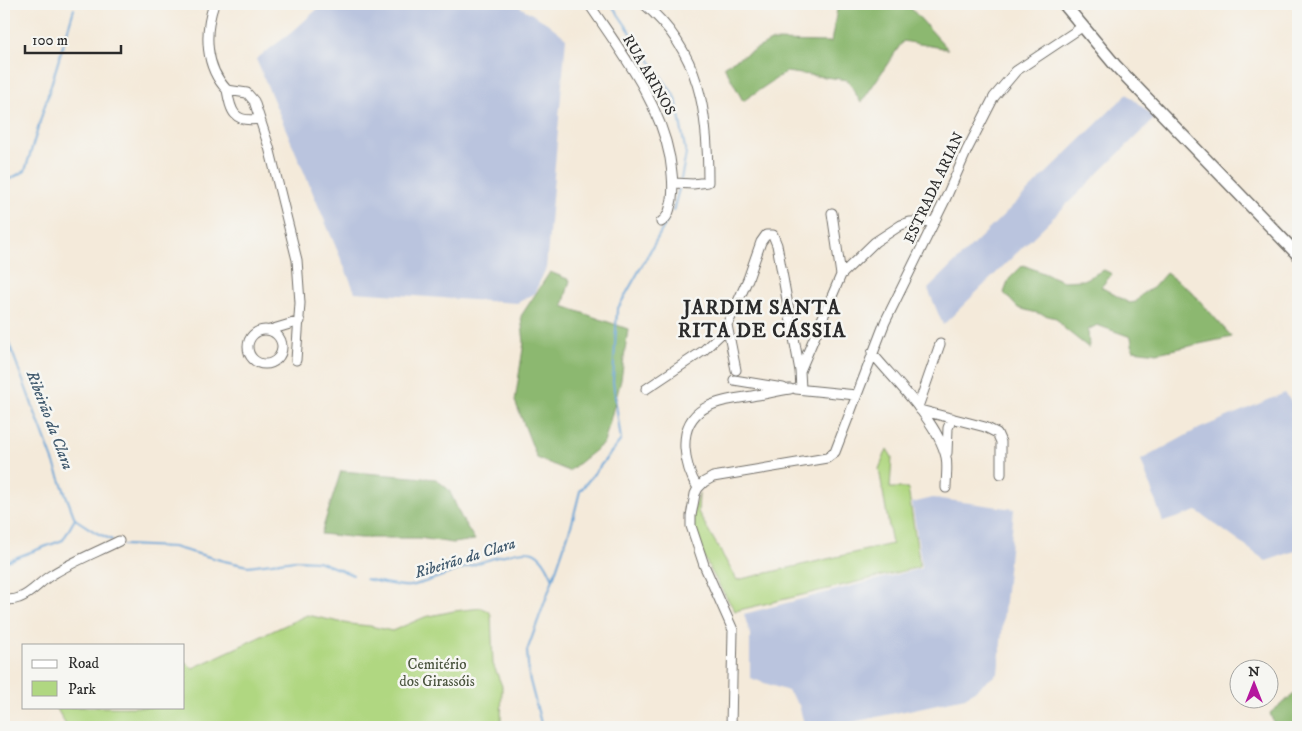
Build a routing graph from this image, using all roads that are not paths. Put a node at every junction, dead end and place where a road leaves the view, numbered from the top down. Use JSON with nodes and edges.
{"nodes":[{"id":1,"x":214,"y":4,"type":"edge"},
{"id":2,"x":589,"y":4,"type":"edge"},
{"id":3,"x":644,"y":4,"type":"edge"},
{"id":4,"x":1064,"y":4,"type":"edge"},
{"id":5,"x":1082,"y":26,"type":"junction"},
{"id":6,"x":227,"y":90,"type":"junction"},
{"id":7,"x":259,"y":119,"type":"junction"},
{"id":8,"x":674,"y":183,"type":"junction"},
{"id":9,"x":832,"y":213,"type":"dead end"},
{"id":10,"x":935,"y":221,"type":"junction"},
{"id":11,"x":661,"y":222,"type":"dead end"},
{"id":12,"x":1298,"y":254,"type":"edge"},
{"id":13,"x":841,"y":275,"type":"junction"},
{"id":14,"x":300,"y":321,"type":"junction"},
{"id":15,"x":727,"y":325,"type":"junction"},
{"id":16,"x":270,"y":330,"type":"dead end"},
{"id":17,"x":940,"y":344,"type":"dead end"},
{"id":18,"x":872,"y":353,"type":"junction"},
{"id":19,"x":296,"y":360,"type":"dead end"},
{"id":20,"x":736,"y":370,"type":"dead end"},
{"id":21,"x":800,"y":371,"type":"junction"},
{"id":22,"x":734,"y":380,"type":"dead end"},
{"id":23,"x":801,"y":388,"type":"junction"},
{"id":24,"x":646,"y":389,"type":"dead end"},
{"id":25,"x":790,"y":389,"type":"junction"},
{"id":26,"x":856,"y":395,"type":"junction"},
{"id":27,"x":919,"y":409,"type":"junction"},
{"id":28,"x":952,"y":418,"type":"junction"},
{"id":29,"x":946,"y":458,"type":"junction"},
{"id":30,"x":1002,"y":474,"type":"dead end"},
{"id":31,"x":698,"y":488,"type":"junction"},
{"id":32,"x":946,"y":488,"type":"dead end"},
{"id":33,"x":119,"y":541,"type":"dead end"},
{"id":34,"x":4,"y":599,"type":"edge"},
{"id":35,"x":731,"y":727,"type":"edge"}],
"edges":[{"from":1,"to":6,"type":"street"},
{"from":2,"to":8,"type":"street","name":"RUA ARINOS"},
{"from":3,"to":8,"type":"street"},
{"from":4,"to":5,"type":"main road"},
{"from":5,"to":10,"type":"street","name":"ESTRADA ARIAN"},
{"from":5,"to":12,"type":"main road"},
{"from":6,"to":7,"type":"street"},
{"from":6,"to":7,"type":"street"},
{"from":7,"to":14,"type":"street"},
{"from":8,"to":11,"type":"street","name":"RUA ARINOS"},
{"from":9,"to":13,"type":"street"},
{"from":10,"to":13,"type":"street"},
{"from":10,"to":18,"type":"street","name":"ESTRADA ARIAN"},
{"from":13,"to":21,"type":"street"},
{"from":14,"to":16,"type":"street"},
{"from":14,"to":19,"type":"street"},
{"from":15,"to":20,"type":"street"},
{"from":15,"to":21,"type":"street"},
{"from":15,"to":24,"type":"street"},
{"from":17,"to":27,"type":"street"},
{"from":18,"to":26,"type":"street","name":"ESTRADA ARIAN"},
{"from":18,"to":27,"type":"street"},
{"from":21,"to":23,"type":"street"},
{"from":22,"to":25,"type":"street"},
{"from":23,"to":25,"type":"street"},
{"from":23,"to":26,"type":"street"},
{"from":25,"to":31,"type":"street"},
{"from":26,"to":31,"type":"street","name":"ESTRADA ARIAN"},
{"from":27,"to":28,"type":"street"},
{"from":27,"to":29,"type":"street"},
{"from":28,"to":29,"type":"street"},
{"from":28,"to":30,"type":"street"},
{"from":29,"to":32,"type":"street"},
{"from":31,"to":35,"type":"street"},
{"from":33,"to":34,"type":"street"}]}
